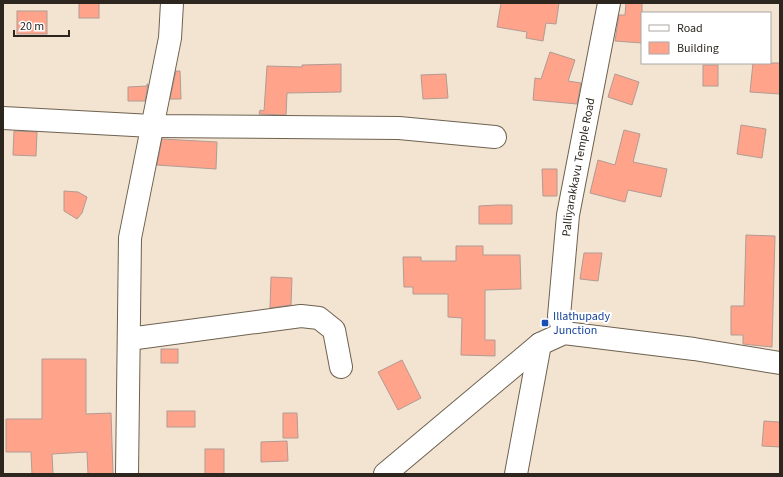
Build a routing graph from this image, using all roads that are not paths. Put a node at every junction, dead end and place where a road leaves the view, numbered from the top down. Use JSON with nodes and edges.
{"nodes":[{"id":1,"x":172,"y":3,"type":"edge"},
{"id":2,"x":609,"y":3,"type":"edge"},
{"id":3,"x":3,"y":118,"type":"edge"},
{"id":4,"x":152,"y":126,"type":"junction"},
{"id":5,"x":495,"y":137,"type":"dead end"},
{"id":6,"x":564,"y":333,"type":"junction"},
{"id":7,"x":128,"y":339,"type":"junction"},
{"id":8,"x":540,"y":344,"type":"junction"},
{"id":9,"x":780,"y":363,"type":"edge"},
{"id":10,"x":341,"y":367,"type":"dead end"},
{"id":11,"x":127,"y":474,"type":"edge"},
{"id":12,"x":385,"y":474,"type":"edge"},
{"id":13,"x":516,"y":474,"type":"edge"}],
"edges":[{"from":1,"to":4,"type":"street"},
{"from":2,"to":6,"type":"street","name":"Palliyarakkavu Temple Road"},
{"from":3,"to":4,"type":"street"},
{"from":4,"to":5,"type":"street"},
{"from":4,"to":7,"type":"street"},
{"from":6,"to":8,"type":"street"},
{"from":6,"to":9,"type":"street"},
{"from":7,"to":10,"type":"street"},
{"from":7,"to":11,"type":"street"},
{"from":8,"to":12,"type":"street"},
{"from":8,"to":13,"type":"street"}]}
